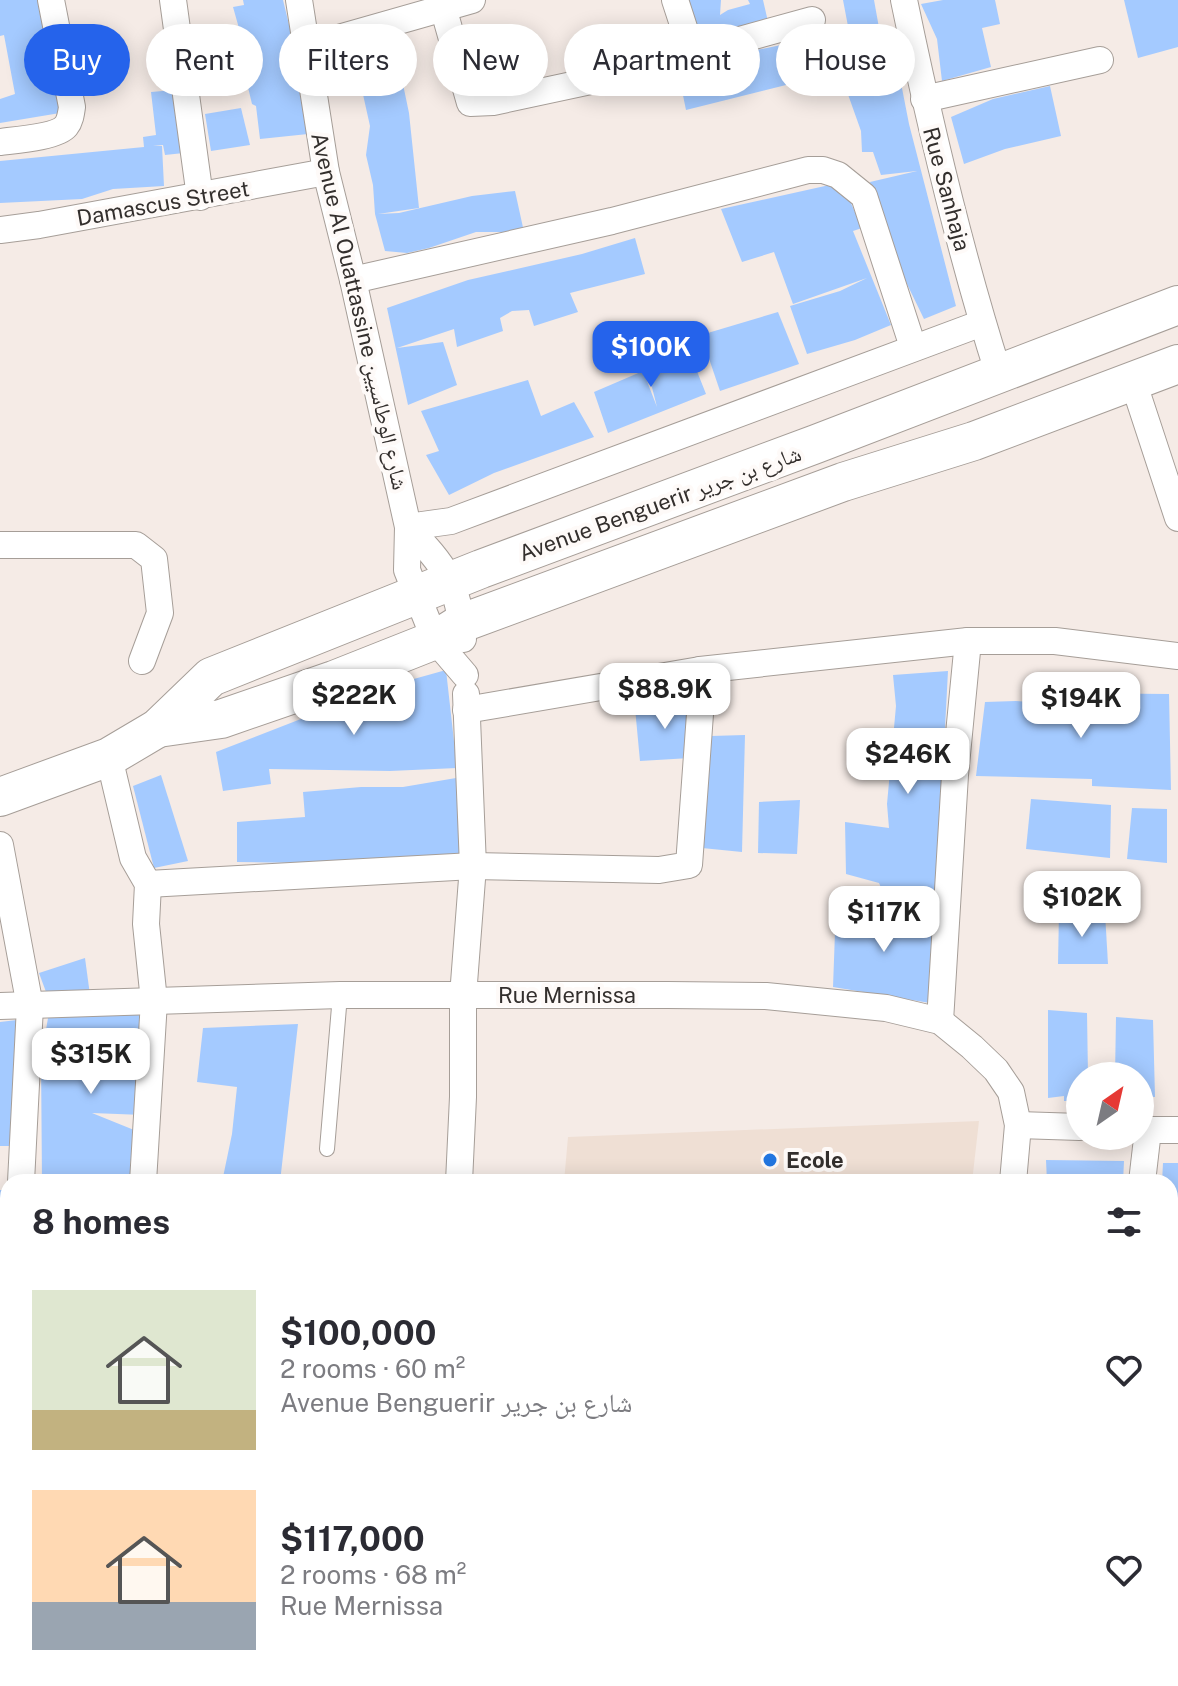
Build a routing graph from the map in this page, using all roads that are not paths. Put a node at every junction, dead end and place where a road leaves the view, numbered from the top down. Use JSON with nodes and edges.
{"nodes":[{"id":1,"x":51,"y":0,"type":"edge"},
{"id":2,"x":173,"y":0,"type":"edge"},
{"id":3,"x":299,"y":0,"type":"edge"},
{"id":4,"x":472,"y":0,"type":"edge"},
{"id":5,"x":675,"y":0,"type":"edge"},
{"id":6,"x":904,"y":0,"type":"edge"},
{"id":7,"x":442,"y":4,"type":"edge"},
{"id":8,"x":811,"y":16,"type":"edge"},
{"id":9,"x":303,"y":24,"type":"edge"},
{"id":10,"x":379,"y":24,"type":"edge"},
{"id":11,"x":684,"y":24,"type":"edge"},
{"id":12,"x":760,"y":32,"type":"edge"},
{"id":13,"x":1100,"y":60,"type":"dead end"},
{"id":14,"x":564,"y":87,"type":"edge"},
{"id":15,"x":314,"y":96,"type":"edge"},
{"id":16,"x":924,"y":99,"type":"junction"},
{"id":17,"x":0,"y":142,"type":"edge"},
{"id":18,"x":326,"y":172,"type":"junction"},
{"id":19,"x":200,"y":197,"type":"junction"},
{"id":20,"x":0,"y":230,"type":"edge"},
{"id":21,"x":353,"y":280,"type":"junction"},
{"id":22,"x":1178,"y":305,"type":"edge"},
{"id":23,"x":982,"y":323,"type":"junction"},
{"id":24,"x":913,"y":347,"type":"junction"},
{"id":25,"x":1178,"y":364,"type":"edge"},
{"id":26,"x":999,"y":375,"type":"junction"},
{"id":27,"x":1133,"y":381,"type":"junction"},
{"id":28,"x":1178,"y":518,"type":"edge"},
{"id":29,"x":408,"y":527,"type":"junction"},
{"id":30,"x":0,"y":545,"type":"edge"},
{"id":31,"x":452,"y":581,"type":"junction"},
{"id":32,"x":416,"y":594,"type":"junction"},
{"id":33,"x":448,"y":632,"type":"junction"},
{"id":34,"x":968,"y":641,"type":"junction"},
{"id":35,"x":1178,"y":656,"type":"edge"},
{"id":36,"x":142,"y":661,"type":"dead end"},
{"id":37,"x":700,"y":670,"type":"junction"},
{"id":38,"x":466,"y":710,"type":"junction"},
{"id":39,"x":158,"y":728,"type":"junction"},
{"id":40,"x":109,"y":757,"type":"junction"},
{"id":41,"x":0,"y":797,"type":"edge"},
{"id":42,"x":0,"y":845,"type":"edge"},
{"id":43,"x":473,"y":866,"type":"junction"},
{"id":44,"x":148,"y":884,"type":"junction"},
{"id":45,"x":340,"y":995,"type":"junction"},
{"id":46,"x":463,"y":996,"type":"junction"},
{"id":47,"x":154,"y":1001,"type":"junction"},
{"id":48,"x":0,"y":1006,"type":"edge"},
{"id":49,"x":30,"y":1006,"type":"junction"},
{"id":50,"x":940,"y":1021,"type":"junction"},
{"id":51,"x":1018,"y":1125,"type":"junction"},
{"id":52,"x":1066,"y":1127,"type":"edge"},
{"id":53,"x":1154,"y":1130,"type":"edge"},
{"id":54,"x":1178,"y":1130,"type":"edge"},
{"id":55,"x":327,"y":1149,"type":"dead end"},
{"id":56,"x":1143,"y":1150,"type":"edge"},
{"id":57,"x":21,"y":1174,"type":"edge"},
{"id":58,"x":143,"y":1174,"type":"edge"},
{"id":59,"x":459,"y":1174,"type":"edge"},
{"id":60,"x":1014,"y":1174,"type":"edge"},
{"id":61,"x":1142,"y":1174,"type":"edge"}],
"edges":[{"from":1,"to":17,"type":"street"},
{"from":2,"to":19,"type":"street"},
{"from":3,"to":9,"type":"street","name":"Avenue Al Ouattassine شارع الوطاسيين"},
{"from":4,"to":7,"type":"street"},
{"from":5,"to":11,"type":"street"},
{"from":6,"to":16,"type":"street","name":"Rue Sanhaja"},
{"from":7,"to":10,"type":"street"},
{"from":7,"to":14,"type":"street"},
{"from":8,"to":12,"type":"street"},
{"from":13,"to":16,"type":"street"},
{"from":15,"to":18,"type":"street","name":"Avenue Al Ouattassine شارع الوطاسيين"},
{"from":16,"to":23,"type":"street","name":"Rue Sanhaja"},
{"from":18,"to":19,"type":"street","name":"Damascus Street"},
{"from":18,"to":21,"type":"street","name":"Avenue Al Ouattassine شارع الوطاسيين"},
{"from":19,"to":20,"type":"street","name":"Damascus Street"},
{"from":21,"to":24,"type":"street"},
{"from":21,"to":29,"type":"street","name":"Avenue Al Ouattassine شارع الوطاسيين"},
{"from":22,"to":26,"type":"main road","name":"Avenue Benguerir شارع بن جرير"},
{"from":23,"to":24,"type":"street"},
{"from":23,"to":26,"type":"street","name":"Rue Sanhaja"},
{"from":24,"to":29,"type":"street"},
{"from":25,"to":27,"type":"main road","name":"Avenue Benguerir شارع بن جرير"},
{"from":26,"to":31,"type":"main road","name":"Avenue Benguerir شارع بن جرير"},
{"from":27,"to":28,"type":"street"},
{"from":27,"to":33,"type":"main road","name":"Avenue Benguerir شارع بن جرير"},
{"from":29,"to":31,"type":"street","name":"Avenue Al Ouattassine شارع الوطاسيين"},
{"from":29,"to":32,"type":"street","name":"Avenue Al Ouattassine شارع الوطاسيين"},
{"from":30,"to":36,"type":"street"},
{"from":31,"to":32,"type":"main road","name":"Avenue Benguerir شارع بن جرير"},
{"from":31,"to":33,"type":"street","name":"Avenue Al Ouattassine شارع الوطاسيين"},
{"from":32,"to":33,"type":"street","name":"Avenue Al Ouattassine شارع الوطاسيين"},
{"from":32,"to":39,"type":"main road","name":"Avenue Benguerir شارع بن جرير"},
{"from":33,"to":38,"type":"street","name":"Avenue Al Ouattassine شارع الوطاسيين"},
{"from":33,"to":39,"type":"main road","name":"Avenue Benguerir شارع بن جرير"},
{"from":34,"to":35,"type":"street"},
{"from":34,"to":37,"type":"street"},
{"from":34,"to":50,"type":"street"},
{"from":37,"to":38,"type":"street"},
{"from":37,"to":43,"type":"street"},
{"from":38,"to":43,"type":"street","name":"Avenue Al Ouattassine شارع الوطاسيين"},
{"from":39,"to":40,"type":"main road","name":"Avenue Benguerir شارع بن جرير"},
{"from":40,"to":41,"type":"main road","name":"Avenue Benguerir شارع بن جرير"},
{"from":40,"to":44,"type":"street"},
{"from":42,"to":49,"type":"street"},
{"from":43,"to":44,"type":"street"},
{"from":43,"to":46,"type":"street","name":"Avenue Al Ouattassine شارع الوطاسيين"},
{"from":44,"to":47,"type":"street"},
{"from":45,"to":46,"type":"street","name":"Rue Mernissa"},
{"from":45,"to":47,"type":"street","name":"Rue Mernissa"},
{"from":45,"to":55,"type":"lane"},
{"from":46,"to":50,"type":"street","name":"Rue Mernissa"},
{"from":46,"to":59,"type":"street","name":"Avenue Al Ouattassine شارع الوطاسيين"},
{"from":47,"to":49,"type":"street","name":"Rue Mernissa"},
{"from":47,"to":58,"type":"street"},
{"from":48,"to":49,"type":"street","name":"Rue Mernissa"},
{"from":49,"to":57,"type":"street"},
{"from":50,"to":51,"type":"street","name":"Rue Mernissa"},
{"from":51,"to":52,"type":"street"},
{"from":51,"to":60,"type":"street","name":"Rue Mernissa"},
{"from":53,"to":54,"type":"street"},
{"from":56,"to":61,"type":"street"}]}
